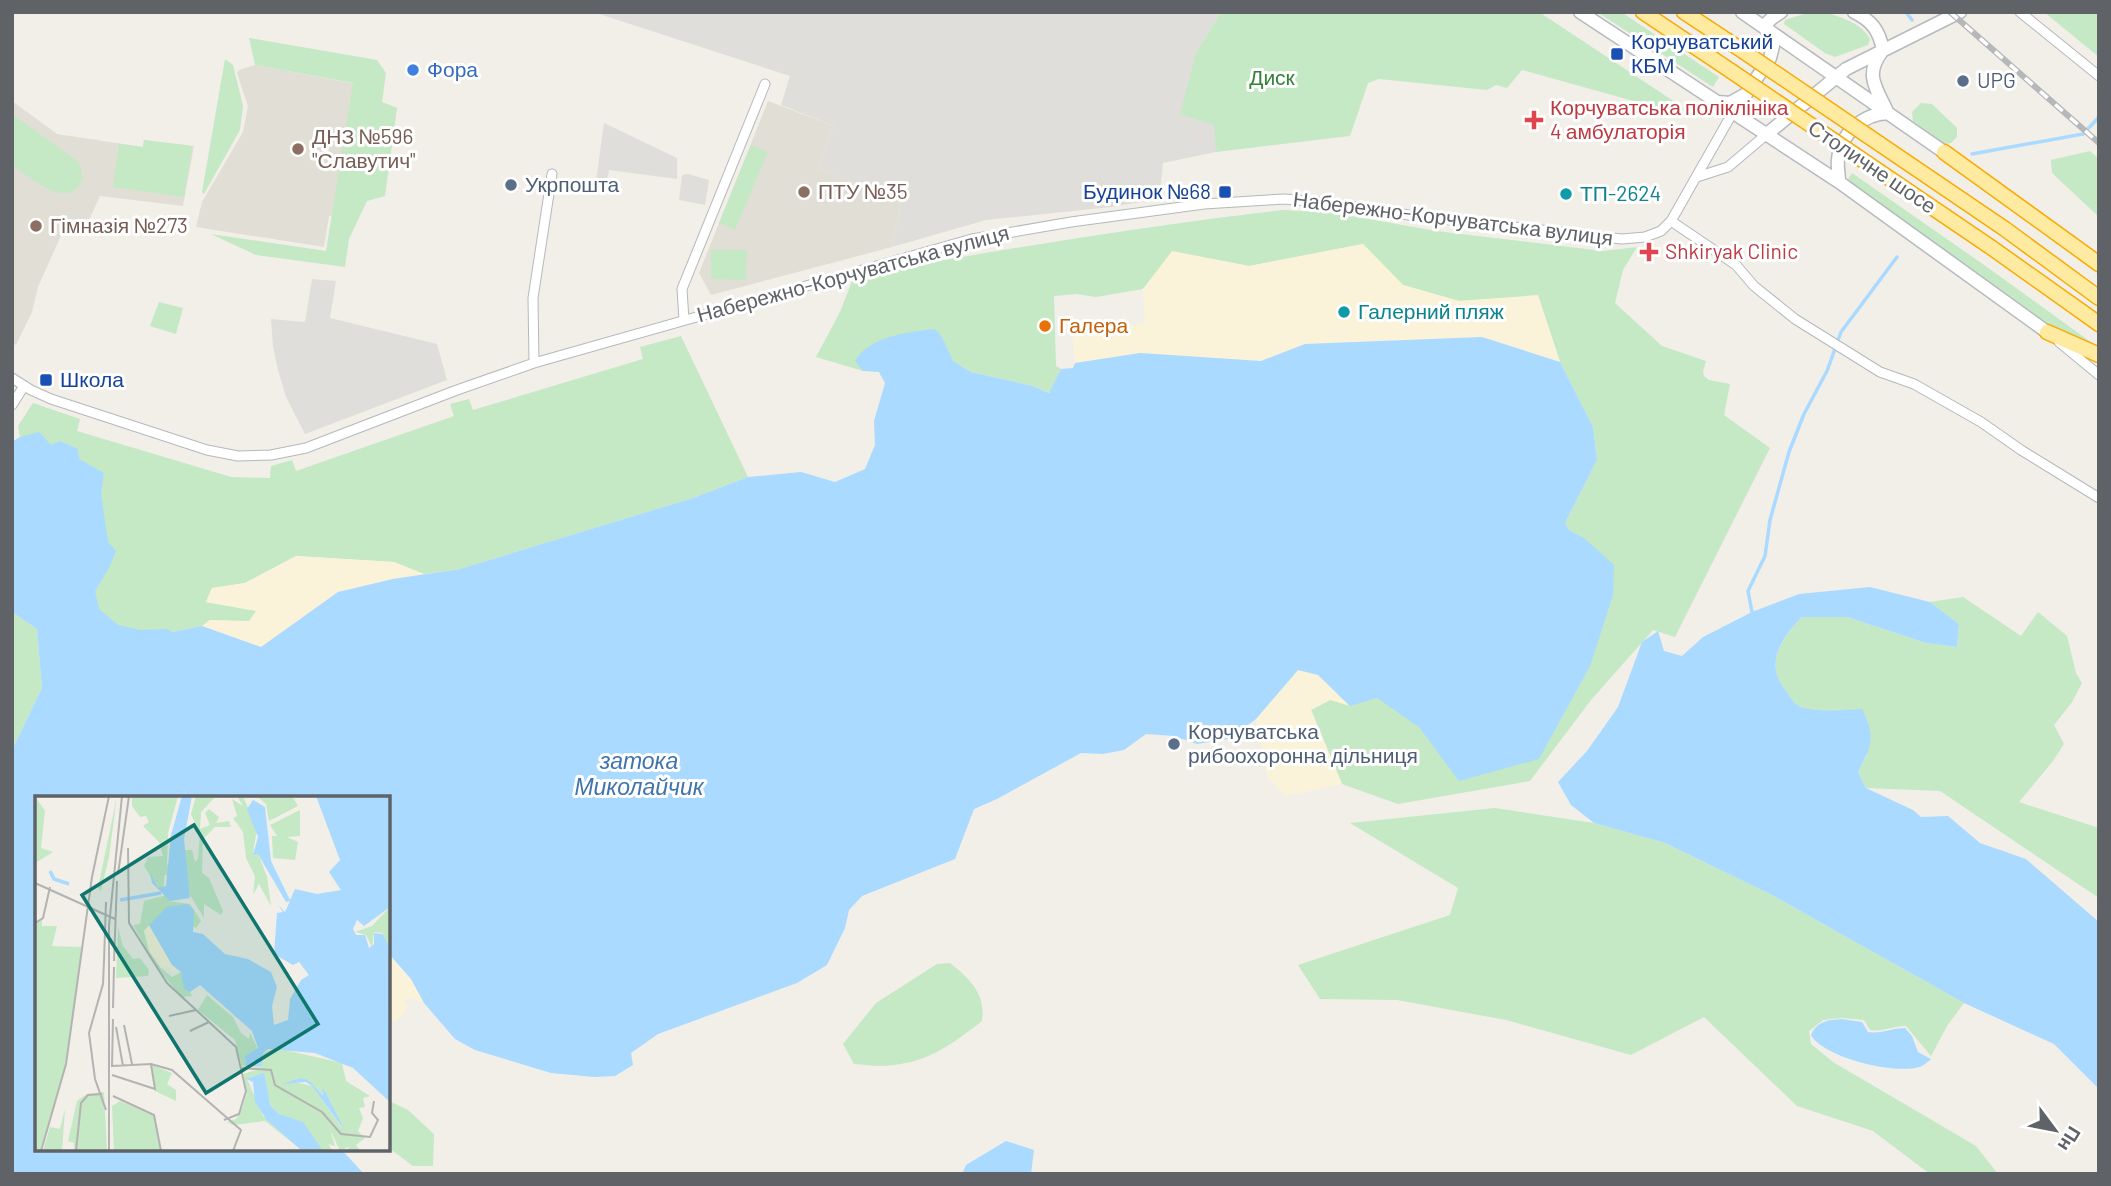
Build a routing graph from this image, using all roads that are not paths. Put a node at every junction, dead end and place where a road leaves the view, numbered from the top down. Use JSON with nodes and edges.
{"nodes":[{"id":1,"x":1580,"y":12,"type":"edge"},
{"id":2,"x":1643,"y":12,"type":"edge"},
{"id":3,"x":1684,"y":12,"type":"edge"},
{"id":4,"x":1742,"y":12,"type":"edge"},
{"id":5,"x":1781,"y":12,"type":"edge"},
{"id":6,"x":1854,"y":12,"type":"edge"},
{"id":7,"x":1960,"y":12,"type":"edge"},
{"id":8,"x":2020,"y":12,"type":"edge"},
{"id":9,"x":1764,"y":26,"type":"junction"},
{"id":10,"x":1882,"y":50,"type":"junction"},
{"id":11,"x":1835,"y":76,"type":"junction"},
{"id":12,"x":2099,"y":76,"type":"edge"},
{"id":13,"x":765,"y":84,"type":"dead end"},
{"id":14,"x":1718,"y":102,"type":"junction"},
{"id":15,"x":1733,"y":112,"type":"junction"},
{"id":16,"x":1888,"y":113,"type":"junction"},
{"id":17,"x":1767,"y":134,"type":"junction"},
{"id":18,"x":1944,"y":152,"type":"joint"},
{"id":19,"x":552,"y":174,"type":"dead end"},
{"id":20,"x":1697,"y":177,"type":"junction"},
{"id":21,"x":1839,"y":182,"type":"junction"},
{"id":22,"x":1671,"y":221,"type":"junction"},
{"id":23,"x":2099,"y":264,"type":"edge"},
{"id":24,"x":2099,"y":298,"type":"edge"},
{"id":25,"x":684,"y":320,"type":"junction"},
{"id":26,"x":2099,"y":324,"type":"edge"},
{"id":27,"x":2047,"y":332,"type":"junction"},
{"id":28,"x":2099,"y":355,"type":"edge"},
{"id":29,"x":534,"y":363,"type":"junction"},
{"id":30,"x":2099,"y":375,"type":"edge"},
{"id":31,"x":12,"y":378,"type":"edge"},
{"id":32,"x":24,"y":386,"type":"junction"},
{"id":33,"x":12,"y":405,"type":"edge"},
{"id":34,"x":2099,"y":498,"type":"edge"}],
"edges":[{"from":1,"to":14,"type":"main road"},
{"from":2,"to":26,"type":"highway","name":"Столичне шосе","bridge":true},
{"from":3,"to":24,"type":"highway","name":"Столичне шосе","bridge":true},
{"from":4,"to":9,"type":"main road"},
{"from":5,"to":9,"type":"main road"},
{"from":6,"to":10,"type":"main road"},
{"from":7,"to":10,"type":"main road"},
{"from":8,"to":12,"type":"street"},
{"from":9,"to":11,"type":"main road"},
{"from":9,"to":14,"type":"main road"},
{"from":10,"to":11,"type":"main road"},
{"from":10,"to":16,"type":"main road"},
{"from":11,"to":16,"type":"main road"},
{"from":11,"to":17,"type":"main road"},
{"from":13,"to":25,"type":"street"},
{"from":14,"to":15,"type":"main road"},
{"from":15,"to":17,"type":"main road"},
{"from":15,"to":20,"type":"street"},
{"from":16,"to":18,"type":"main road"},
{"from":16,"to":21,"type":"main road"},
{"from":17,"to":20,"type":"street"},
{"from":17,"to":21,"type":"main road"},
{"from":18,"to":23,"type":"highway"},
{"from":19,"to":29,"type":"street"},
{"from":20,"to":22,"type":"street"},
{"from":21,"to":27,"type":"main road"},
{"from":22,"to":25,"type":"street","name":"Набережно-Корчуватська вулиця"},
{"from":22,"to":34,"type":"street"},
{"from":25,"to":29,"type":"street","name":"Набережно-Корчуватська вулиця"},
{"from":27,"to":28,"type":"highway"},
{"from":27,"to":30,"type":"street"},
{"from":29,"to":32,"type":"street","name":"Набережно-Корчуватська вулиця"},
{"from":31,"to":32,"type":"street","name":"Набережно-Корчуватська вулиця"},
{"from":32,"to":33,"type":"street"}]}
